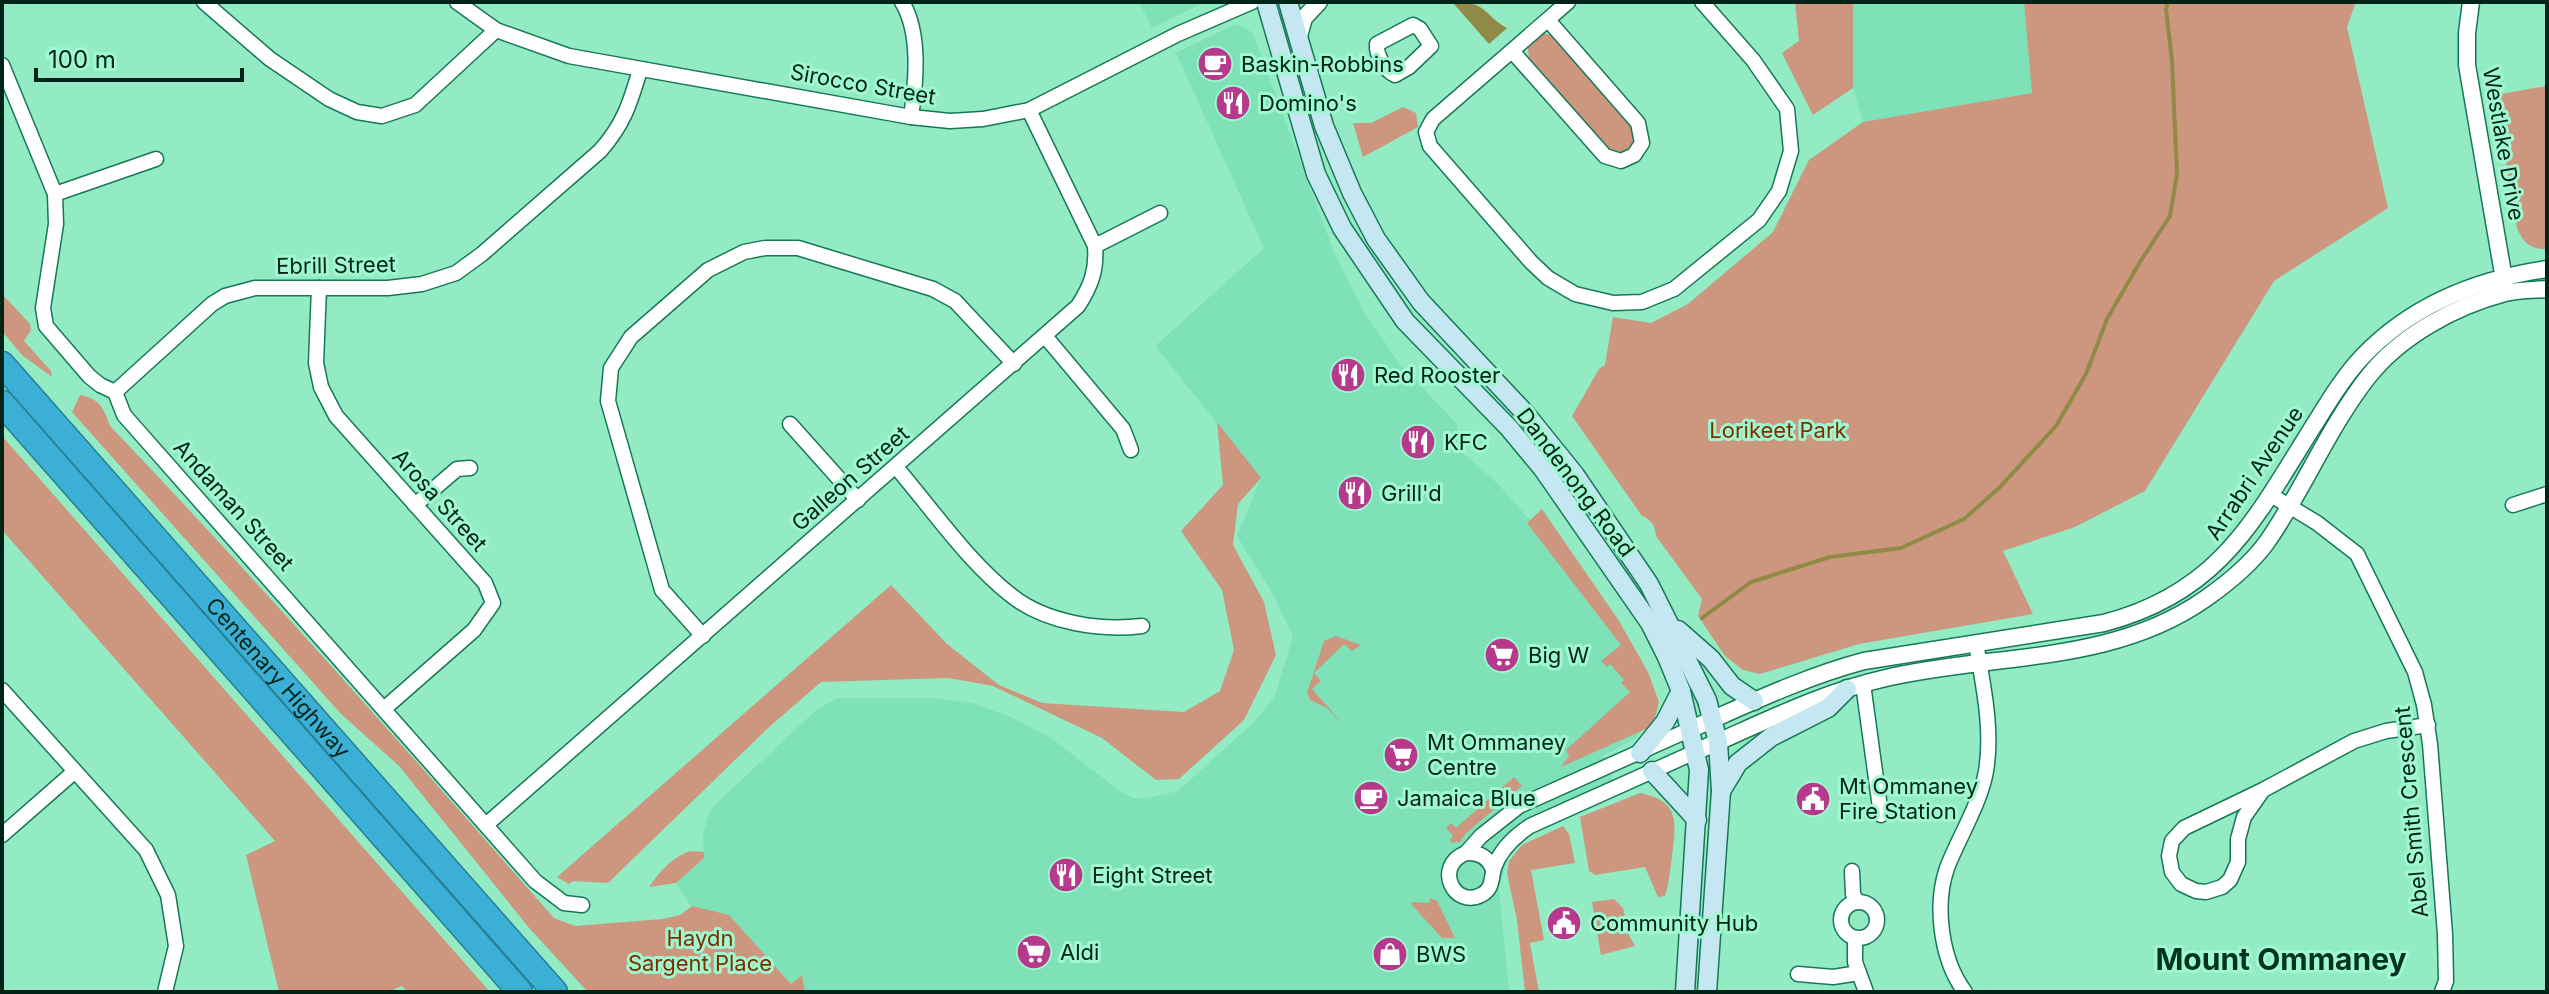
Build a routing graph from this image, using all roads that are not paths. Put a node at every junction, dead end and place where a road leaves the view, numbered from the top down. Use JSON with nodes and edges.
{"nodes":[{"id":1,"x":204,"y":2,"type":"edge"},
{"id":2,"x":457,"y":2,"type":"edge"},
{"id":3,"x":1252,"y":2,"type":"edge"},
{"id":4,"x":1266,"y":2,"type":"edge"},
{"id":5,"x":1288,"y":2,"type":"edge"},
{"id":6,"x":1319,"y":2,"type":"edge"},
{"id":7,"x":1568,"y":2,"type":"edge"},
{"id":8,"x":1702,"y":2,"type":"edge"},
{"id":9,"x":2471,"y":2,"type":"edge"},
{"id":10,"x":909,"y":5,"type":"edge"},
{"id":11,"x":1548,"y":20,"type":"junction"},
{"id":12,"x":496,"y":30,"type":"junction"},
{"id":13,"x":1299,"y":36,"type":"junction"},
{"id":14,"x":1512,"y":51,"type":"junction"},
{"id":15,"x":2,"y":65,"type":"edge"},
{"id":16,"x":640,"y":70,"type":"junction"},
{"id":17,"x":1029,"y":110,"type":"junction"},
{"id":18,"x":911,"y":117,"type":"junction"},
{"id":19,"x":156,"y":159,"type":"dead end"},
{"id":20,"x":55,"y":194,"type":"junction"},
{"id":21,"x":1160,"y":213,"type":"dead end"},
{"id":22,"x":1095,"y":246,"type":"junction"},
{"id":23,"x":2547,"y":269,"type":"edge"},
{"id":24,"x":2504,"y":275,"type":"junction"},
{"id":25,"x":319,"y":288,"type":"junction"},
{"id":26,"x":2547,"y":289,"type":"edge"},
{"id":27,"x":2506,"y":293,"type":"junction"},
{"id":28,"x":1045,"y":336,"type":"junction"},
{"id":29,"x":2,"y":364,"type":"edge"},
{"id":30,"x":1014,"y":364,"type":"junction"},
{"id":31,"x":115,"y":392,"type":"junction"},
{"id":32,"x":2,"y":403,"type":"edge"},
{"id":33,"x":790,"y":424,"type":"dead end"},
{"id":34,"x":1131,"y":450,"type":"dead end"},
{"id":35,"x":896,"y":467,"type":"junction"},
{"id":36,"x":470,"y":468,"type":"dead end"},
{"id":37,"x":2547,"y":494,"type":"edge"},
{"id":38,"x":2271,"y":495,"type":"junction"},
{"id":39,"x":858,"y":500,"type":"junction"},
{"id":40,"x":415,"y":505,"type":"junction"},
{"id":41,"x":2513,"y":505,"type":"dead end"},
{"id":42,"x":2289,"y":506,"type":"junction"},
{"id":43,"x":1670,"y":623,"type":"junction"},
{"id":44,"x":1142,"y":626,"type":"dead end"},
{"id":45,"x":703,"y":636,"type":"junction"},
{"id":46,"x":1976,"y":643,"type":"junction"},
{"id":47,"x":1979,"y":665,"type":"junction"},
{"id":48,"x":1855,"y":686,"type":"junction"},
{"id":49,"x":2,"y":690,"type":"edge"},
{"id":50,"x":1681,"y":691,"type":"junction"},
{"id":51,"x":1754,"y":701,"type":"junction"},
{"id":52,"x":385,"y":708,"type":"junction"},
{"id":53,"x":1713,"y":720,"type":"junction"},
{"id":54,"x":2428,"y":725,"type":"junction"},
{"id":55,"x":1691,"y":729,"type":"junction"},
{"id":56,"x":1718,"y":742,"type":"junction"},
{"id":57,"x":1640,"y":753,"type":"junction"},
{"id":58,"x":1687,"y":756,"type":"junction"},
{"id":59,"x":1652,"y":771,"type":"junction"},
{"id":60,"x":74,"y":772,"type":"junction"},
{"id":61,"x":2263,"y":790,"type":"junction"},
{"id":62,"x":1721,"y":791,"type":"junction"},
{"id":63,"x":1881,"y":815,"type":"dead end"},
{"id":64,"x":1697,"y":820,"type":"junction"},
{"id":65,"x":487,"y":824,"type":"junction"},
{"id":66,"x":2,"y":835,"type":"edge"},
{"id":67,"x":1466,"y":853,"type":"junction"},
{"id":68,"x":1493,"y":870,"type":"junction"},
{"id":69,"x":1852,"y":871,"type":"dead end"},
{"id":70,"x":1857,"y":902,"type":"junction"},
{"id":71,"x":582,"y":905,"type":"dead end"},
{"id":72,"x":1855,"y":938,"type":"junction"},
{"id":73,"x":1859,"y":973,"type":"junction"},
{"id":74,"x":1798,"y":974,"type":"dead end"},
{"id":75,"x":165,"y":992,"type":"edge"},
{"id":76,"x":520,"y":992,"type":"edge"},
{"id":77,"x":555,"y":992,"type":"edge"},
{"id":78,"x":1685,"y":992,"type":"edge"},
{"id":79,"x":1707,"y":992,"type":"edge"},
{"id":80,"x":1866,"y":992,"type":"edge"},
{"id":81,"x":1965,"y":992,"type":"edge"},
{"id":82,"x":2442,"y":992,"type":"edge"}],
"edges":[{"from":1,"to":12,"type":"street"},
{"from":2,"to":12,"type":"street","name":"Sirocco Street"},
{"from":3,"to":17,"type":"street","name":"Sirocco Street"},
{"from":4,"to":50,"type":"main road","name":"Dandenong Road"},
{"from":5,"to":13,"type":"main road","name":"Dandenong Road"},
{"from":6,"to":13,"type":"street"},
{"from":7,"to":11,"type":"street"},
{"from":8,"to":14,"type":"street"},
{"from":9,"to":24,"type":"street","name":"Westlake Drive"},
{"from":10,"to":18,"type":"street"},
{"from":11,"to":14,"type":"street"},
{"from":11,"to":14,"type":"street"},
{"from":12,"to":16,"type":"street","name":"Sirocco Street"},
{"from":13,"to":43,"type":"main road","name":"Dandenong Road"},
{"from":15,"to":20,"type":"street","name":"Andaman Street"},
{"from":16,"to":18,"type":"street","name":"Sirocco Street"},
{"from":16,"to":25,"type":"street","name":"Ebrill Street"},
{"from":17,"to":18,"type":"street","name":"Sirocco Street"},
{"from":17,"to":22,"type":"street"},
{"from":19,"to":20,"type":"street"},
{"from":20,"to":31,"type":"street","name":"Andaman Street"},
{"from":21,"to":22,"type":"street"},
{"from":22,"to":28,"type":"street","name":"Galleon Street"},
{"from":23,"to":24,"type":"street","name":"Arrabri Avenue"},
{"from":24,"to":27,"type":"street","name":"Westlake Drive"},
{"from":24,"to":38,"type":"street","name":"Arrabri Avenue"},
{"from":25,"to":31,"type":"street","name":"Ebrill Street"},
{"from":25,"to":40,"type":"street","name":"Arosa Street"},
{"from":26,"to":27,"type":"street","name":"Arrabri Avenue"},
{"from":27,"to":42,"type":"street","name":"Arrabri Avenue"},
{"from":28,"to":30,"type":"street","name":"Galleon Street"},
{"from":28,"to":34,"type":"street"},
{"from":29,"to":77,"type":"highway","name":"Centenary Highway"},
{"from":30,"to":35,"type":"street","name":"Galleon Street"},
{"from":30,"to":45,"type":"street"},
{"from":31,"to":52,"type":"street","name":"Andaman Street"},
{"from":32,"to":76,"type":"highway","name":"Centenary Highway"},
{"from":33,"to":39,"type":"street"},
{"from":35,"to":39,"type":"street","name":"Galleon Street"},
{"from":35,"to":44,"type":"street"},
{"from":36,"to":40,"type":"street"},
{"from":37,"to":41,"type":"street"},
{"from":38,"to":42,"type":"street","name":"Abel Smith Crescent"},
{"from":38,"to":46,"type":"street","name":"Arrabri Avenue"},
{"from":39,"to":45,"type":"street","name":"Galleon Street"},
{"from":40,"to":52,"type":"street","name":"Arosa Street"},
{"from":42,"to":47,"type":"street","name":"Arrabri Avenue"},
{"from":42,"to":54,"type":"street","name":"Abel Smith Crescent"},
{"from":43,"to":51,"type":"main road"},
{"from":43,"to":53,"type":"main road","name":"Dandenong Road"},
{"from":45,"to":65,"type":"street","name":"Galleon Street"},
{"from":46,"to":47,"type":"street"},
{"from":46,"to":51,"type":"street","name":"Arrabri Avenue"},
{"from":47,"to":48,"type":"street","name":"Arrabri Avenue"},
{"from":47,"to":81,"type":"street"},
{"from":48,"to":56,"type":"street","name":"Arrabri Avenue"},
{"from":48,"to":62,"type":"main road"},
{"from":48,"to":63,"type":"street"},
{"from":49,"to":60,"type":"street"},
{"from":50,"to":55,"type":"main road","name":"Dandenong Road"},
{"from":50,"to":57,"type":"main road"},
{"from":51,"to":53,"type":"street","name":"Arrabri Avenue"},
{"from":52,"to":65,"type":"street","name":"Andaman Street"},
{"from":53,"to":55,"type":"street","name":"Arrabri Avenue"},
{"from":53,"to":56,"type":"main road","name":"Dandenong Road"},
{"from":54,"to":61,"type":"street"},
{"from":54,"to":82,"type":"street","name":"Abel Smith Crescent"},
{"from":55,"to":57,"type":"street"},
{"from":55,"to":58,"type":"main road","name":"Dandenong Road"},
{"from":56,"to":58,"type":"street","name":"Arrabri Avenue"},
{"from":56,"to":62,"type":"main road","name":"Dandenong Road"},
{"from":57,"to":67,"type":"street"},
{"from":58,"to":59,"type":"street"},
{"from":58,"to":64,"type":"main road","name":"Dandenong Road"},
{"from":59,"to":64,"type":"main road"},
{"from":59,"to":68,"type":"street"},
{"from":60,"to":66,"type":"street"},
{"from":60,"to":75,"type":"street"},
{"from":61,"to":61,"type":"street"},
{"from":62,"to":79,"type":"main road","name":"Dandenong Road"},
{"from":64,"to":78,"type":"main road","name":"Dandenong Road"},
{"from":65,"to":71,"type":"street","name":"Andaman Street"},
{"from":67,"to":68,"type":"street"},
{"from":67,"to":68,"type":"street"},
{"from":69,"to":70,"type":"street"},
{"from":70,"to":72,"type":"street"},
{"from":70,"to":72,"type":"street"},
{"from":72,"to":73,"type":"street"},
{"from":73,"to":74,"type":"street"},
{"from":73,"to":80,"type":"street"}]}
